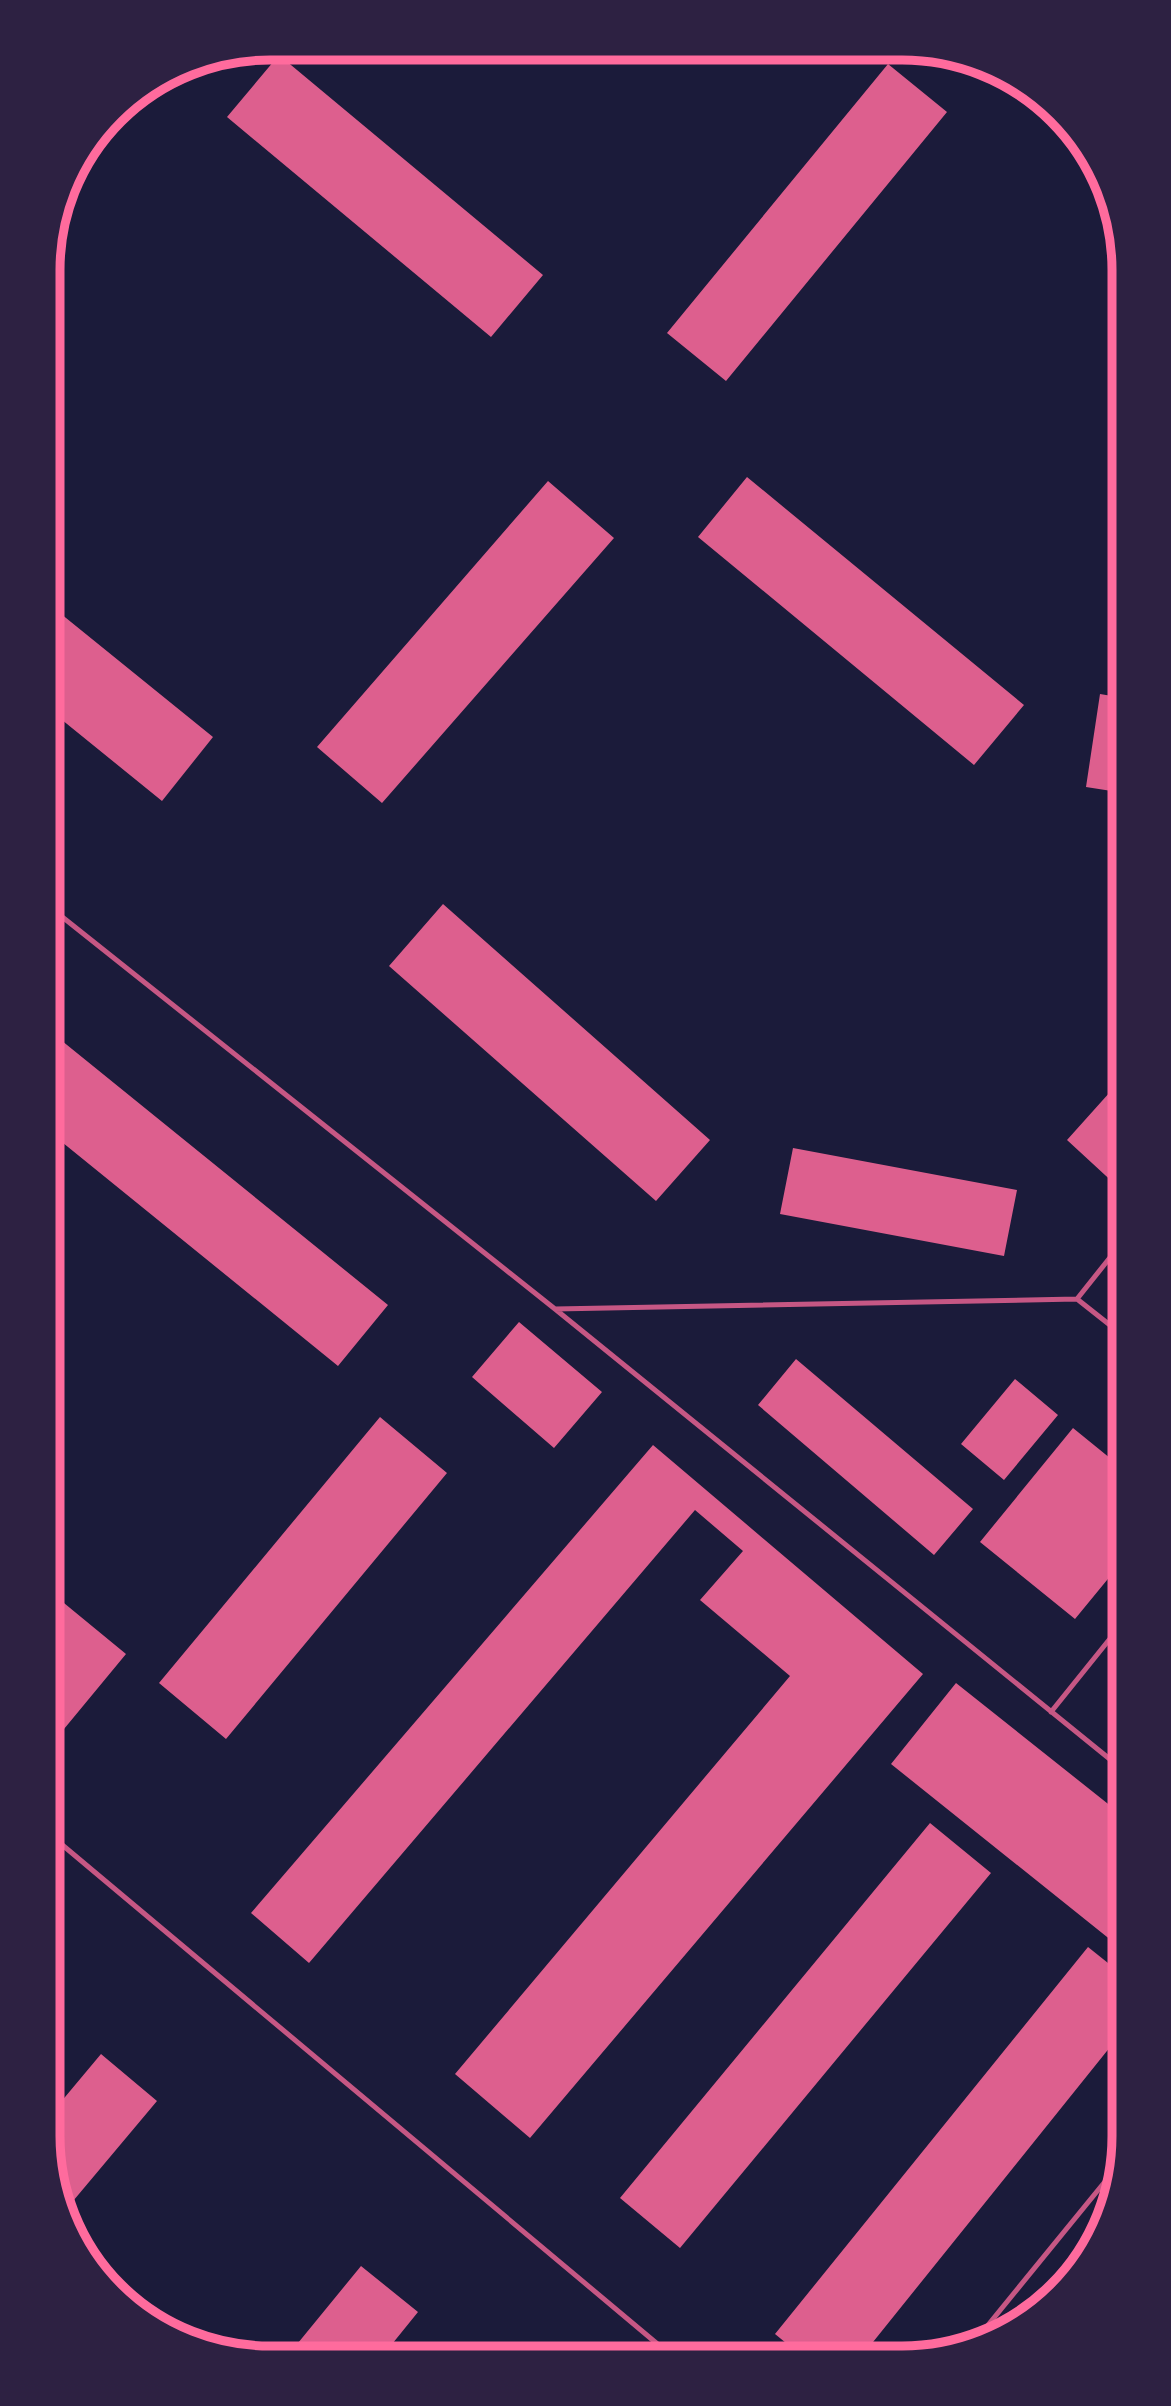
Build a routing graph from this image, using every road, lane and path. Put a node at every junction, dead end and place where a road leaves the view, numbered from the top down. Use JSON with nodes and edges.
{"nodes":[{"id":1,"x":60,"y":915,"type":"edge"},
{"id":2,"x":1111,"y":1256,"type":"edge"},
{"id":3,"x":1077,"y":1298,"type":"junction"},
{"id":4,"x":555,"y":1309,"type":"junction"},
{"id":5,"x":1111,"y":1326,"type":"edge"},
{"id":6,"x":1111,"y":1637,"type":"edge"},
{"id":7,"x":1051,"y":1712,"type":"junction"},
{"id":8,"x":1111,"y":1760,"type":"edge"},
{"id":9,"x":60,"y":1843,"type":"edge"},
{"id":10,"x":1106,"y":2180,"type":"edge"},
{"id":11,"x":985,"y":2328,"type":"edge"},
{"id":12,"x":659,"y":2346,"type":"edge"}],
"edges":[{"from":1,"to":4,"type":"lane"},
{"from":2,"to":3,"type":"lane"},
{"from":3,"to":4,"type":"lane"},
{"from":3,"to":5,"type":"lane"},
{"from":4,"to":7,"type":"lane"},
{"from":6,"to":7,"type":"lane"},
{"from":7,"to":8,"type":"lane"},
{"from":9,"to":12,"type":"lane"},
{"from":10,"to":11,"type":"lane"}]}
